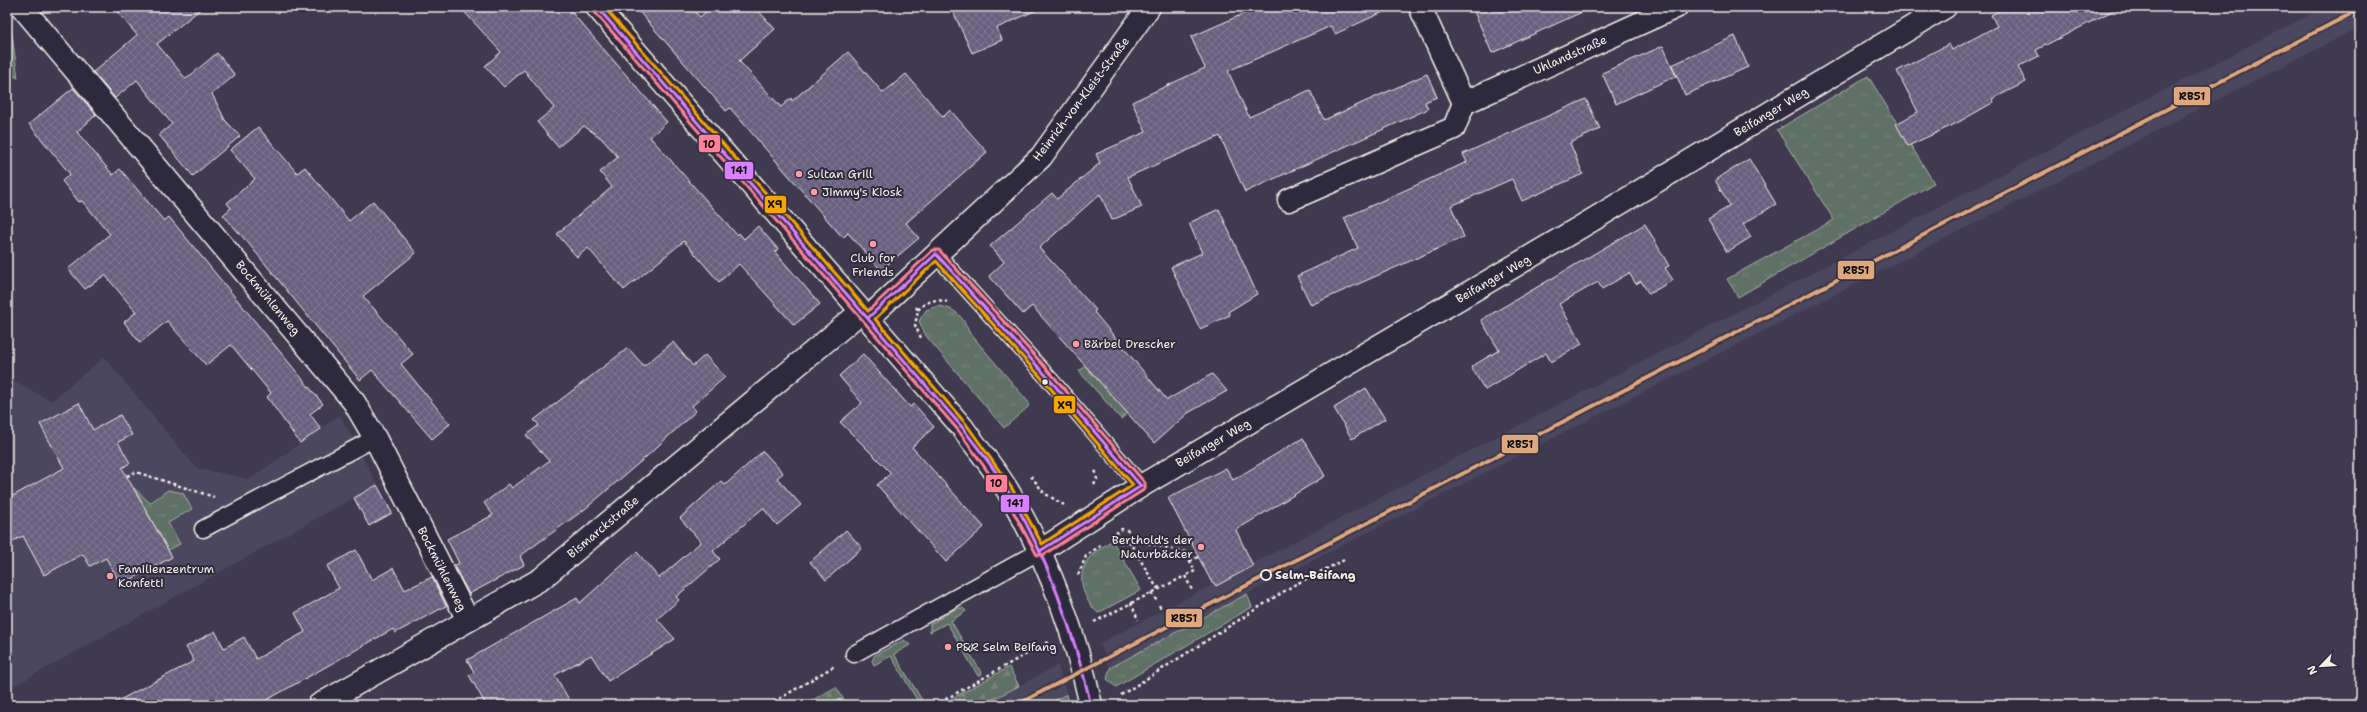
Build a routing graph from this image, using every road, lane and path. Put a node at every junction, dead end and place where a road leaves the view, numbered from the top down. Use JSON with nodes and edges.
{"nodes":[{"id":1,"x":22,"y":7,"type":"edge"},
{"id":2,"x":597,"y":7,"type":"edge"},
{"id":3,"x":1149,"y":7,"type":"edge"},
{"id":4,"x":1420,"y":7,"type":"edge"},
{"id":5,"x":1676,"y":7,"type":"edge"},
{"id":6,"x":1945,"y":7,"type":"edge"},
{"id":7,"x":1464,"y":103,"type":"junction"},
{"id":8,"x":1289,"y":200,"type":"dead end"},
{"id":9,"x":936,"y":254,"type":"junction"},
{"id":10,"x":865,"y":315,"type":"junction"},
{"id":11,"x":375,"y":438,"type":"junction"},
{"id":12,"x":127,"y":476,"type":"dead end"},
{"id":13,"x":1141,"y":486,"type":"junction"},
{"id":14,"x":246,"y":506,"type":"junction"},
{"id":15,"x":203,"y":529,"type":"dead end"},
{"id":16,"x":1117,"y":537,"type":"junction"},
{"id":17,"x":1130,"y":540,"type":"junction"},
{"id":18,"x":1040,"y":551,"type":"junction"},
{"id":19,"x":1198,"y":557,"type":"dead end"},
{"id":20,"x":1344,"y":560,"type":"dead end"},
{"id":21,"x":1190,"y":561,"type":"junction"},
{"id":22,"x":1185,"y":576,"type":"junction"},
{"id":23,"x":1077,"y":578,"type":"dead end"},
{"id":24,"x":1160,"y":589,"type":"junction"},
{"id":25,"x":1192,"y":590,"type":"dead end"},
{"id":26,"x":1151,"y":593,"type":"junction"},
{"id":27,"x":1157,"y":601,"type":"dead end"},
{"id":28,"x":1131,"y":603,"type":"junction"},
{"id":29,"x":1159,"y":605,"type":"dead end"},
{"id":30,"x":1161,"y":609,"type":"dead end"},
{"id":31,"x":468,"y":620,"type":"junction"},
{"id":32,"x":1138,"y":620,"type":"dead end"},
{"id":33,"x":1088,"y":625,"type":"dead end"},
{"id":34,"x":1039,"y":647,"type":"dead end"},
{"id":35,"x":854,"y":654,"type":"joint"},
{"id":36,"x":1121,"y":696,"type":"dead end"},
{"id":37,"x":318,"y":705,"type":"edge"},
{"id":38,"x":769,"y":705,"type":"edge"},
{"id":39,"x":935,"y":705,"type":"edge"},
{"id":40,"x":1091,"y":705,"type":"edge"}],
"edges":[{"from":1,"to":11,"type":"street","name":"Bockmühlenweg"},
{"from":2,"to":10,"type":"street"},
{"from":3,"to":9,"type":"street","name":"Heinrich-von-Kleist-Straße"},
{"from":4,"to":7,"type":"street"},
{"from":5,"to":7,"type":"street","name":"Uhlandstraße"},
{"from":6,"to":13,"type":"street","name":"Beifanger Weg"},
{"from":7,"to":8,"type":"street"},
{"from":9,"to":10,"type":"street","name":"Heinrich-von-Kleist-Straße"},
{"from":9,"to":13,"type":"lane"},
{"from":10,"to":18,"type":"street"},
{"from":10,"to":31,"type":"street","name":"Bismarckstraße"},
{"from":11,"to":14,"type":"lane"},
{"from":11,"to":31,"type":"street","name":"Bockmühlenweg"},
{"from":12,"to":14,"type":"path"},
{"from":13,"to":18,"type":"street","name":"Beifanger Weg"},
{"from":14,"to":15,"type":"lane"},
{"from":16,"to":17,"type":"path"},
{"from":16,"to":17,"type":"path"},
{"from":16,"to":23,"type":"path"},
{"from":17,"to":21,"type":"path"},
{"from":17,"to":24,"type":"path"},
{"from":18,"to":35,"type":"lane"},
{"from":18,"to":40,"type":"street"},
{"from":19,"to":21,"type":"path"},
{"from":20,"to":36,"type":"path"},
{"from":21,"to":22,"type":"path"},
{"from":22,"to":24,"type":"path"},
{"from":22,"to":25,"type":"path"},
{"from":24,"to":26,"type":"path"},
{"from":26,"to":27,"type":"path"},
{"from":26,"to":28,"type":"path"},
{"from":28,"to":32,"type":"path"},
{"from":28,"to":33,"type":"path"},
{"from":29,"to":30,"type":"path"},
{"from":31,"to":37,"type":"street","name":"Bismarckstraße"},
{"from":34,"to":39,"type":"path"},
{"from":35,"to":38,"type":"path"}]}
